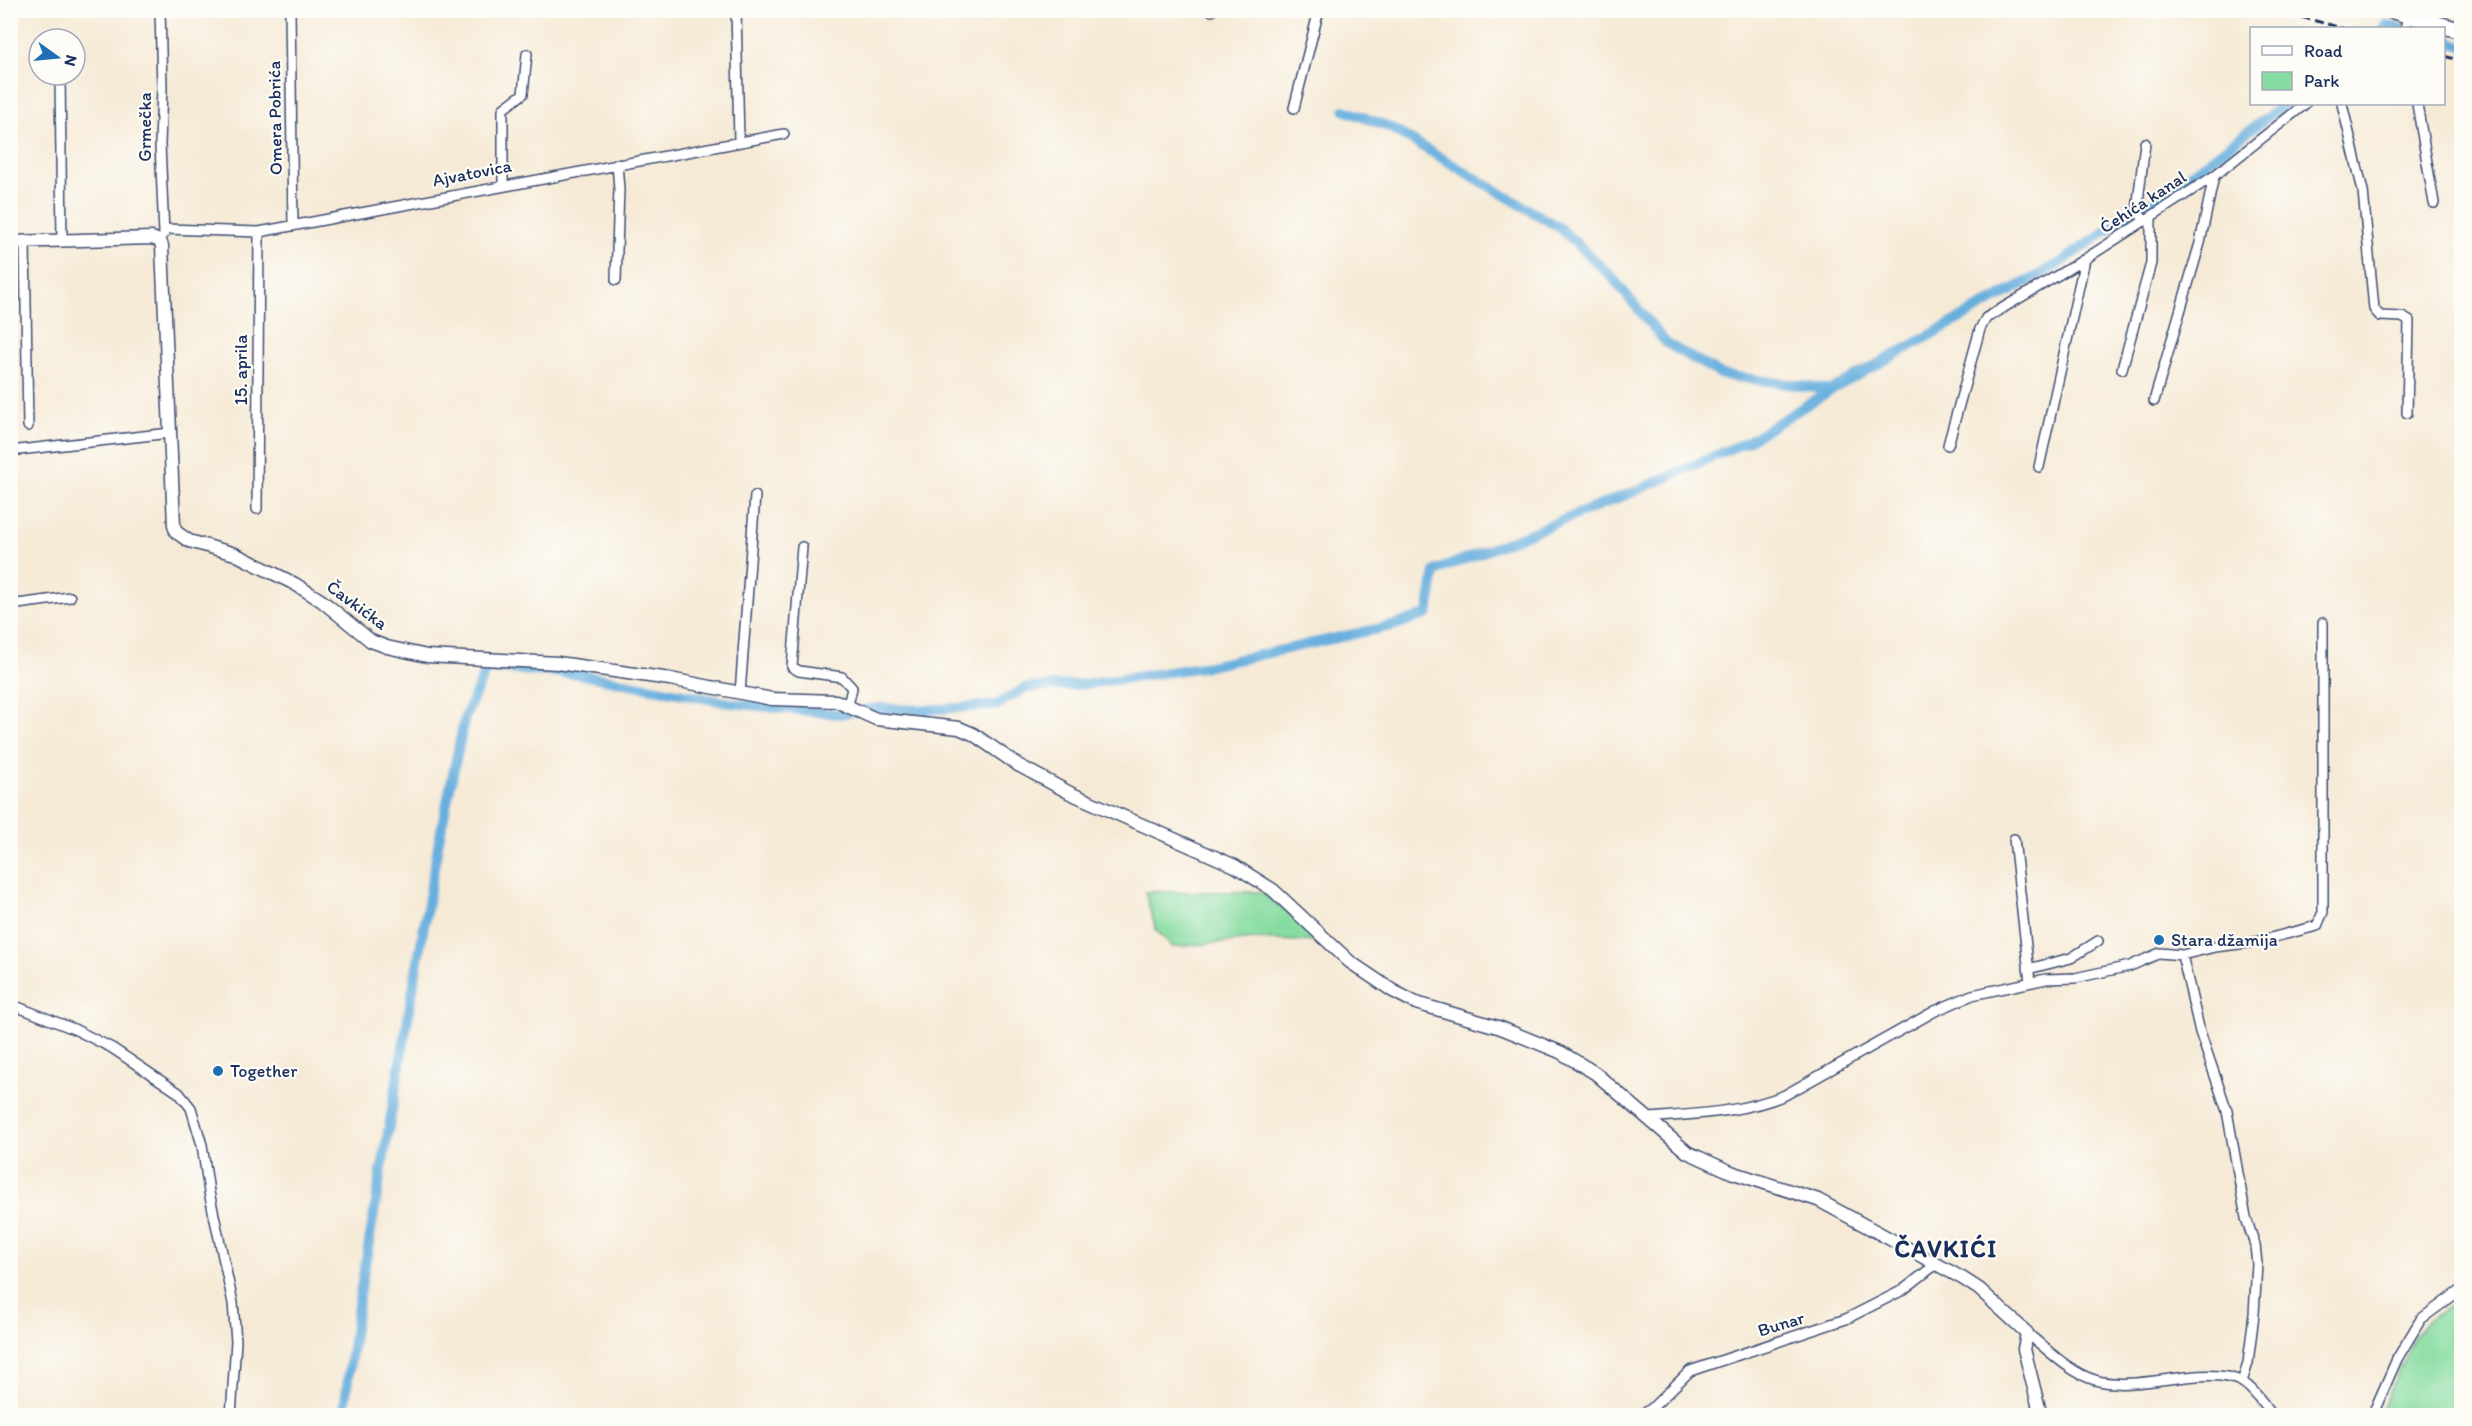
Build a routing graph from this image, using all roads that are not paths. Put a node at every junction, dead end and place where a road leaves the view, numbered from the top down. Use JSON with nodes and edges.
{"nodes":[{"id":1,"x":159,"y":10,"type":"edge"},
{"id":2,"x":290,"y":10,"type":"edge"},
{"id":3,"x":736,"y":10,"type":"edge"},
{"id":4,"x":1319,"y":10,"type":"edge"},
{"id":5,"x":2390,"y":10,"type":"edge"},
{"id":6,"x":2435,"y":16,"type":"edge"},
{"id":7,"x":2407,"y":21,"type":"edge"},
{"id":8,"x":2462,"y":31,"type":"edge"},
{"id":9,"x":526,"y":54,"type":"dead end"},
{"id":10,"x":60,"y":87,"type":"edge"},
{"id":11,"x":2304,"y":105,"type":"edge"},
{"id":12,"x":2342,"y":105,"type":"edge"},
{"id":13,"x":2417,"y":105,"type":"edge"},
{"id":14,"x":1294,"y":108,"type":"dead end"},
{"id":15,"x":784,"y":134,"type":"dead end"},
{"id":16,"x":739,"y":141,"type":"junction"},
{"id":17,"x":2145,"y":143,"type":"dead end"},
{"id":18,"x":617,"y":164,"type":"junction"},
{"id":19,"x":2214,"y":176,"type":"junction"},
{"id":20,"x":503,"y":185,"type":"junction"},
{"id":21,"x":2434,"y":203,"type":"dead end"},
{"id":22,"x":2144,"y":216,"type":"junction"},
{"id":23,"x":293,"y":226,"type":"junction"},
{"id":24,"x":166,"y":229,"type":"junction"},
{"id":25,"x":259,"y":232,"type":"junction"},
{"id":26,"x":62,"y":241,"type":"junction"},
{"id":27,"x":160,"y":241,"type":"junction"},
{"id":28,"x":10,"y":242,"type":"edge"},
{"id":29,"x":25,"y":243,"type":"junction"},
{"id":30,"x":2085,"y":260,"type":"junction"},
{"id":31,"x":616,"y":280,"type":"dead end"},
{"id":32,"x":2122,"y":369,"type":"dead end"},
{"id":33,"x":2154,"y":401,"type":"dead end"},
{"id":34,"x":2407,"y":413,"type":"dead end"},
{"id":35,"x":28,"y":426,"type":"dead end"},
{"id":36,"x":171,"y":433,"type":"junction"},
{"id":37,"x":1948,"y":446,"type":"dead end"},
{"id":38,"x":10,"y":451,"type":"edge"},
{"id":39,"x":2040,"y":467,"type":"dead end"},
{"id":40,"x":755,"y":496,"type":"dead end"},
{"id":41,"x":257,"y":509,"type":"dead end"},
{"id":42,"x":802,"y":547,"type":"dead end"},
{"id":43,"x":70,"y":597,"type":"dead end"},
{"id":44,"x":10,"y":604,"type":"edge"},
{"id":45,"x":2323,"y":623,"type":"dead end"},
{"id":46,"x":740,"y":693,"type":"junction"},
{"id":47,"x":850,"y":707,"type":"junction"},
{"id":48,"x":2014,"y":839,"type":"dead end"},
{"id":49,"x":2098,"y":941,"type":"dead end"},
{"id":50,"x":2182,"y":956,"type":"junction"},
{"id":51,"x":2028,"y":969,"type":"junction"},
{"id":52,"x":2030,"y":982,"type":"junction"},
{"id":53,"x":10,"y":1004,"type":"edge"},
{"id":54,"x":1648,"y":1118,"type":"junction"},
{"id":55,"x":1935,"y":1265,"type":"junction"},
{"id":56,"x":2462,"y":1289,"type":"edge"},
{"id":57,"x":2027,"y":1333,"type":"junction"},
{"id":58,"x":2242,"y":1382,"type":"junction"},
{"id":59,"x":1653,"y":1412,"type":"edge"},
{"id":60,"x":231,"y":1416,"type":"edge"},
{"id":61,"x":1638,"y":1416,"type":"edge"},
{"id":62,"x":2041,"y":1416,"type":"edge"},
{"id":63,"x":2273,"y":1416,"type":"edge"},
{"id":64,"x":2372,"y":1416,"type":"edge"}],
"edges":[{"from":1,"to":24,"type":"street","name":"Grmečka"},
{"from":2,"to":23,"type":"street","name":"Omera Pobrića"},
{"from":3,"to":16,"type":"street"},
{"from":4,"to":14,"type":"street"},
{"from":5,"to":7,"type":"main road"},
{"from":6,"to":7,"type":"main road"},
{"from":6,"to":8,"type":"main road"},
{"from":9,"to":20,"type":"street"},
{"from":10,"to":26,"type":"street"},
{"from":11,"to":19,"type":"street","name":"Ćehića kanal"},
{"from":12,"to":34,"type":"street"},
{"from":13,"to":21,"type":"street"},
{"from":15,"to":16,"type":"street","name":"Ajvatovica"},
{"from":16,"to":18,"type":"street","name":"Ajvatovica"},
{"from":17,"to":22,"type":"street"},
{"from":18,"to":20,"type":"street","name":"Ajvatovica"},
{"from":18,"to":31,"type":"street"},
{"from":19,"to":22,"type":"street","name":"Ćehića kanal"},
{"from":19,"to":33,"type":"street"},
{"from":20,"to":23,"type":"street","name":"Ajvatovica"},
{"from":22,"to":30,"type":"street","name":"Ćehića kanal"},
{"from":22,"to":32,"type":"street"},
{"from":23,"to":25,"type":"street","name":"Ajvatovica"},
{"from":24,"to":25,"type":"street","name":"Ajvatovica"},
{"from":24,"to":27,"type":"street"},
{"from":25,"to":41,"type":"street","name":"15. aprila"},
{"from":26,"to":27,"type":"street"},
{"from":26,"to":29,"type":"street"},
{"from":27,"to":36,"type":"street","name":"Čavkićka"},
{"from":28,"to":29,"type":"street"},
{"from":29,"to":35,"type":"street"},
{"from":30,"to":37,"type":"street","name":"Ćehića kanal"},
{"from":30,"to":39,"type":"street"},
{"from":36,"to":38,"type":"street"},
{"from":36,"to":46,"type":"street","name":"Čavkićka"},
{"from":40,"to":46,"type":"street"},
{"from":42,"to":47,"type":"street"},
{"from":43,"to":44,"type":"street"},
{"from":45,"to":50,"type":"street"},
{"from":46,"to":47,"type":"street","name":"Čavkićka"},
{"from":47,"to":54,"type":"street"},
{"from":48,"to":51,"type":"street"},
{"from":49,"to":51,"type":"street"},
{"from":50,"to":52,"type":"street"},
{"from":50,"to":58,"type":"street"},
{"from":51,"to":52,"type":"street"},
{"from":52,"to":54,"type":"street"},
{"from":53,"to":60,"type":"street"},
{"from":54,"to":55,"type":"street"},
{"from":55,"to":57,"type":"street"},
{"from":55,"to":59,"type":"street","name":"Bunar"},
{"from":56,"to":64,"type":"street"},
{"from":57,"to":58,"type":"street"},
{"from":57,"to":62,"type":"street"},
{"from":58,"to":63,"type":"street"},
{"from":59,"to":61,"type":"street","name":"Bunar"}]}
